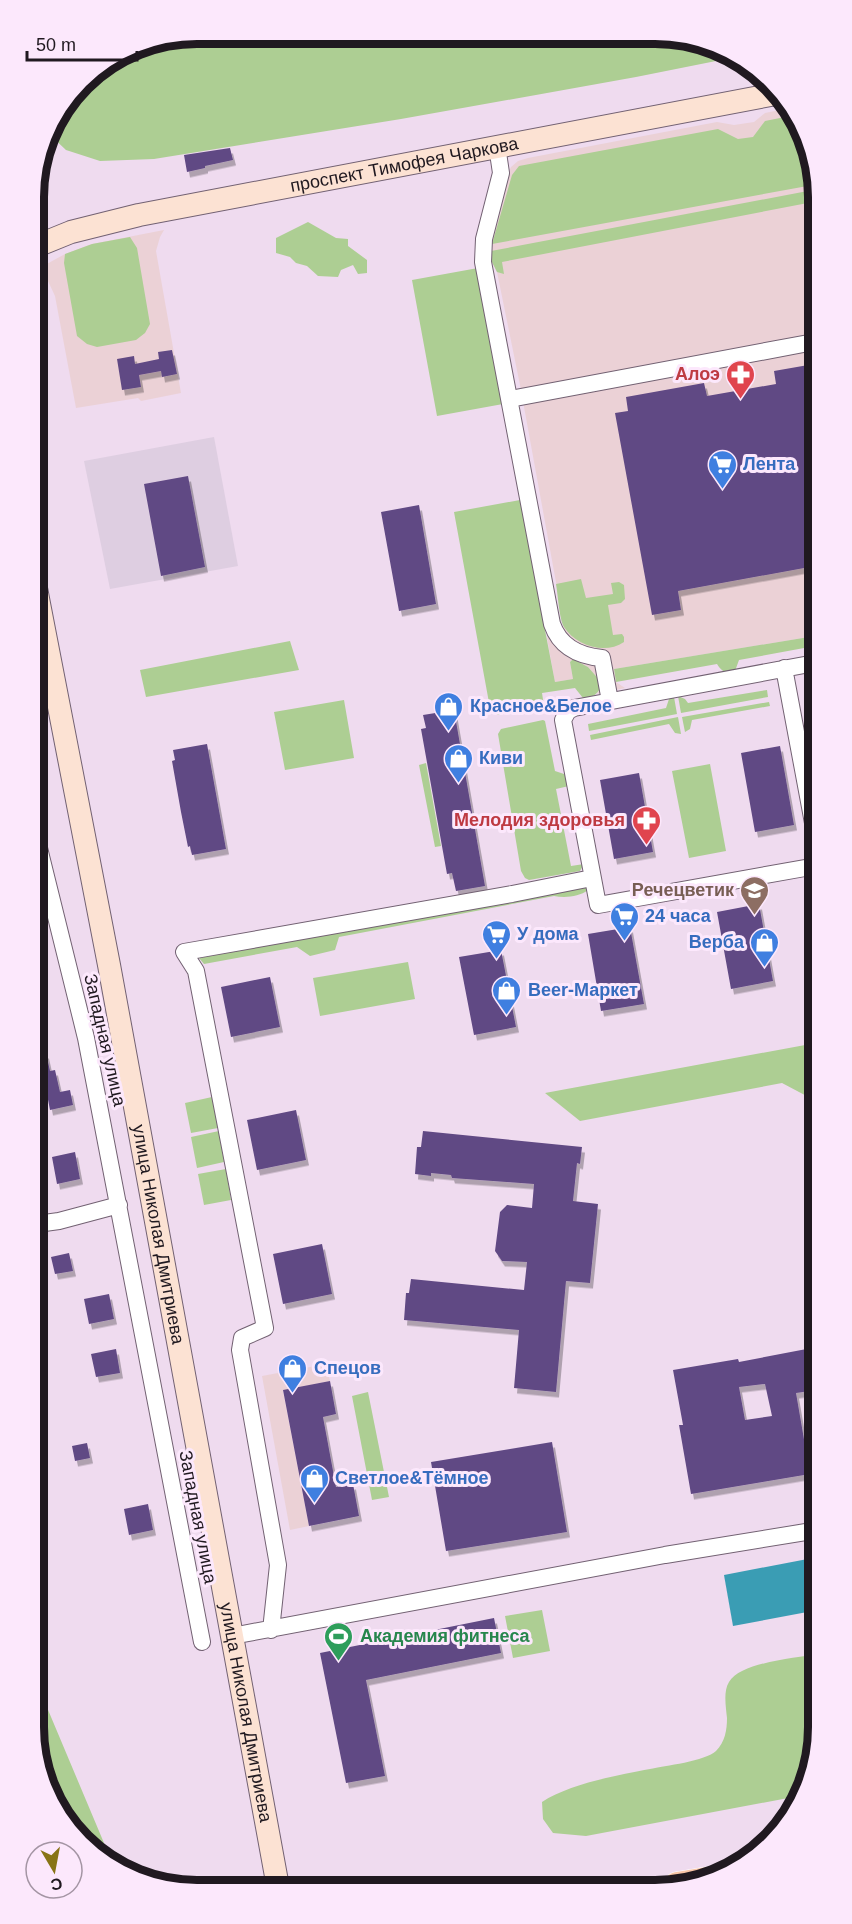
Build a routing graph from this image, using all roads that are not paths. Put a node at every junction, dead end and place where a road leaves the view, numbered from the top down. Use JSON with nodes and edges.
{"nodes":[{"id":1,"x":770,"y":95,"type":"edge"},
{"id":2,"x":497,"y":146,"type":"junction"},
{"id":3,"x":44,"y":243,"type":"edge"},
{"id":4,"x":808,"y":343,"type":"edge"},
{"id":5,"x":510,"y":399,"type":"junction"},
{"id":6,"x":44,"y":629,"type":"edge"},
{"id":7,"x":808,"y":664,"type":"edge"},
{"id":8,"x":784,"y":668,"type":"junction"},
{"id":9,"x":610,"y":701,"type":"junction"},
{"id":10,"x":808,"y":797,"type":"edge"},
{"id":11,"x":808,"y":867,"type":"edge"},
{"id":12,"x":44,"y":868,"type":"edge"},
{"id":13,"x":592,"y":878,"type":"junction"},
{"id":14,"x":119,"y":1205,"type":"junction"},
{"id":15,"x":44,"y":1223,"type":"edge"},
{"id":16,"x":808,"y":1532,"type":"edge"},
{"id":17,"x":271,"y":1630,"type":"junction"},
{"id":18,"x":232,"y":1636,"type":"junction"},
{"id":19,"x":202,"y":1642,"type":"dead end"},
{"id":20,"x":277,"y":1880,"type":"edge"}],
"edges":[{"from":1,"to":2,"type":"main road","name":"проспект Тимофея Чаркова"},
{"from":2,"to":3,"type":"main road","name":"проспект Тимофея Чаркова"},
{"from":2,"to":5,"type":"street"},
{"from":4,"to":5,"type":"street"},
{"from":5,"to":9,"type":"street"},
{"from":6,"to":18,"type":"main road","name":"улица Николая Дмитриева"},
{"from":7,"to":8,"type":"street"},
{"from":8,"to":9,"type":"street"},
{"from":8,"to":10,"type":"street"},
{"from":9,"to":13,"type":"street"},
{"from":11,"to":13,"type":"street"},
{"from":12,"to":14,"type":"street","name":"Западная улица"},
{"from":13,"to":17,"type":"street"},
{"from":14,"to":15,"type":"street"},
{"from":14,"to":19,"type":"street","name":"Западная улица"},
{"from":16,"to":17,"type":"street"},
{"from":17,"to":18,"type":"street"},
{"from":18,"to":20,"type":"main road","name":"улица Николая Дмитриева"}]}
